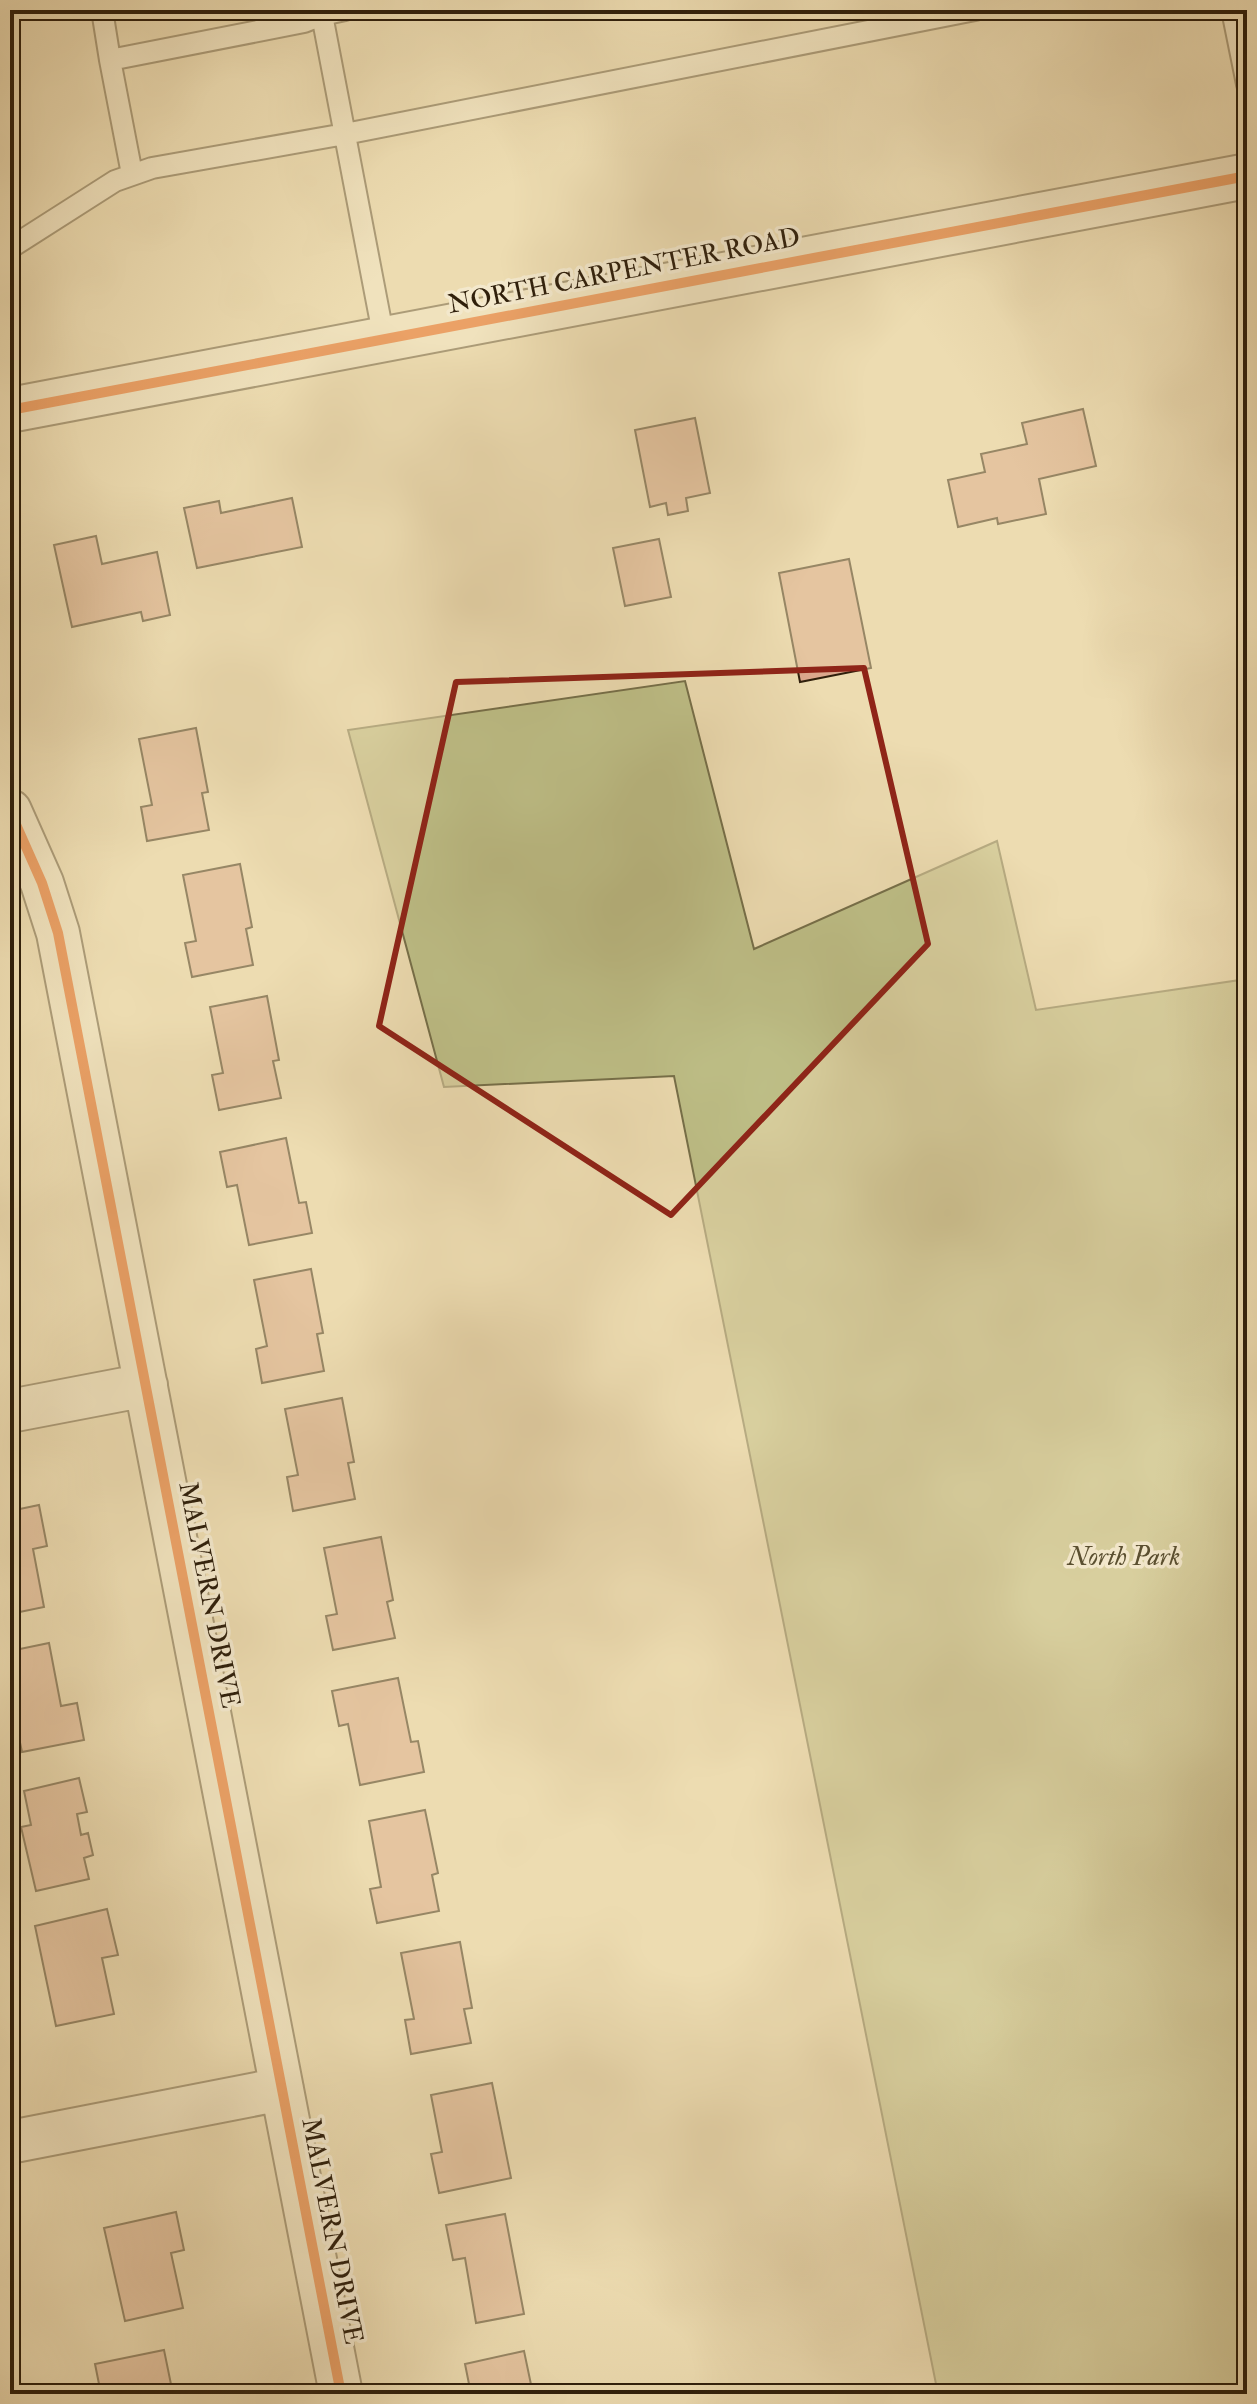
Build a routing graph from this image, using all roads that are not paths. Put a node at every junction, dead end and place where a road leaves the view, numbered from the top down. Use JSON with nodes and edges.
{"nodes":[{"id":1,"x":102,"y":10,"type":"edge"},
{"id":2,"x":345,"y":10,"type":"edge"},
{"id":3,"x":975,"y":10,"type":"edge"},
{"id":4,"x":1232,"y":10,"type":"edge"},
{"id":5,"x":318,"y":12,"type":"edge"},
{"id":6,"x":110,"y":60,"type":"junction"},
{"id":7,"x":1247,"y":84,"type":"edge"},
{"id":8,"x":345,"y":134,"type":"junction"},
{"id":9,"x":132,"y":174,"type":"junction"},
{"id":10,"x":1247,"y":176,"type":"edge"},
{"id":11,"x":10,"y":248,"type":"edge"},
{"id":12,"x":384,"y":339,"type":"junction"},
{"id":13,"x":10,"y":410,"type":"edge"},
{"id":14,"x":10,"y":811,"type":"edge"},
{"id":15,"x":146,"y":1385,"type":"junction"},
{"id":16,"x":10,"y":1411,"type":"edge"},
{"id":17,"x":282,"y":2089,"type":"junction"},
{"id":18,"x":10,"y":2142,"type":"edge"},
{"id":19,"x":341,"y":2394,"type":"edge"}],
"edges":[{"from":1,"to":6,"type":"lane"},
{"from":2,"to":5,"type":"lane"},
{"from":3,"to":8,"type":"lane"},
{"from":4,"to":7,"type":"lane"},
{"from":5,"to":6,"type":"lane"},
{"from":5,"to":8,"type":"lane"},
{"from":6,"to":9,"type":"lane"},
{"from":8,"to":9,"type":"lane"},
{"from":8,"to":12,"type":"lane"},
{"from":9,"to":11,"type":"lane"},
{"from":10,"to":12,"type":"street","name":"NORTH CARPENTER ROAD"},
{"from":12,"to":13,"type":"street","name":"NORTH CARPENTER ROAD"},
{"from":14,"to":15,"type":"street","name":"MALVERN DRIVE"},
{"from":15,"to":16,"type":"street"},
{"from":15,"to":17,"type":"street","name":"MALVERN DRIVE"},
{"from":17,"to":18,"type":"street"},
{"from":17,"to":19,"type":"street","name":"MALVERN DRIVE"}]}
